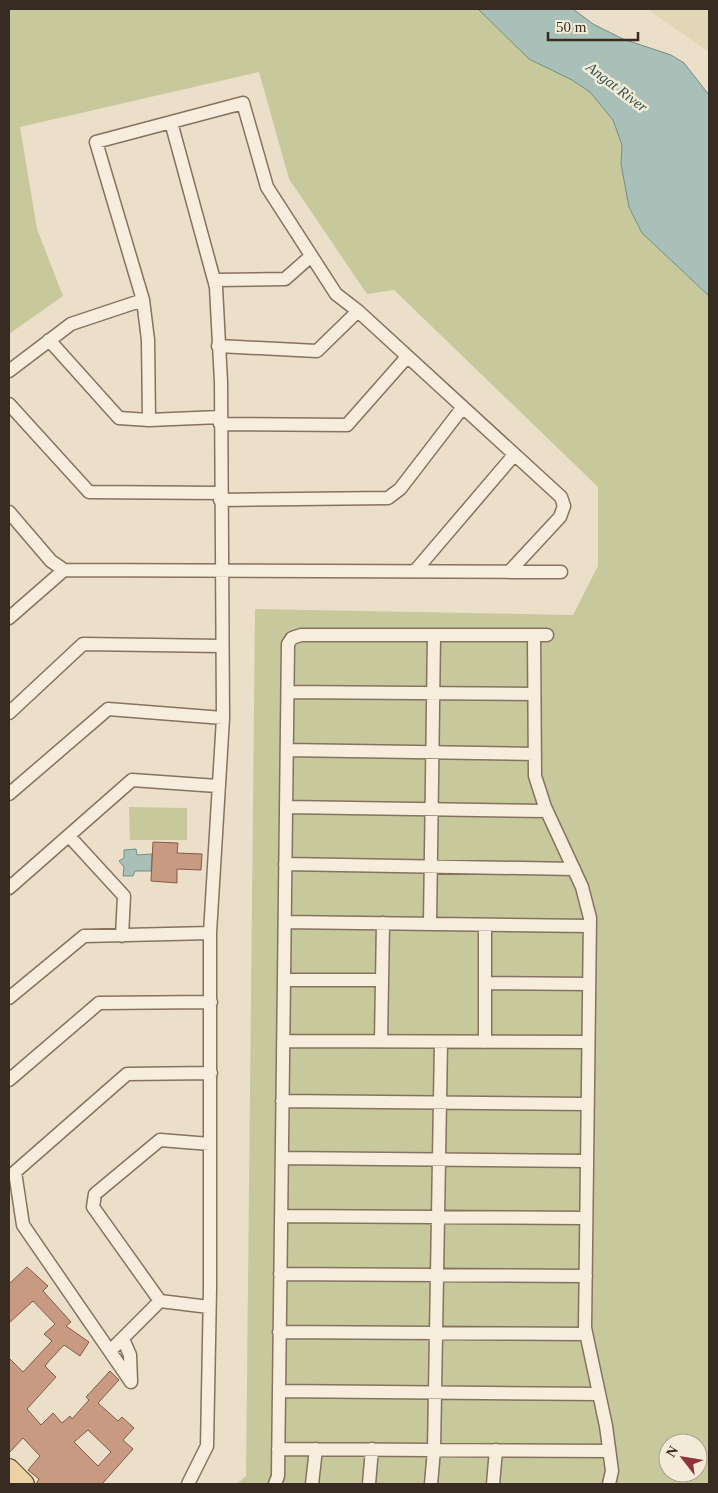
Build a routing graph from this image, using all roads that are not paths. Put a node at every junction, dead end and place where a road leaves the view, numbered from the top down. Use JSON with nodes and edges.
{"nodes":[{"id":1,"x":171,"y":122,"type":"junction"},
{"id":2,"x":310,"y":257,"type":"junction"},
{"id":3,"x":214,"y":280,"type":"junction"},
{"id":4,"x":143,"y":300,"type":"junction"},
{"id":5,"x":358,"y":312,"type":"junction"},
{"id":6,"x":49,"y":340,"type":"junction"},
{"id":7,"x":218,"y":346,"type":"junction"},
{"id":8,"x":407,"y":357,"type":"junction"},
{"id":9,"x":9,"y":371,"type":"edge"},
{"id":10,"x":9,"y":404,"type":"edge"},
{"id":11,"x":463,"y":406,"type":"junction"},
{"id":12,"x":148,"y":420,"type":"junction"},
{"id":13,"x":220,"y":421,"type":"junction"},
{"id":14,"x":514,"y":455,"type":"junction"},
{"id":15,"x":220,"y":496,"type":"junction"},
{"id":16,"x":9,"y":512,"type":"edge"},
{"id":17,"x":64,"y":570,"type":"junction"},
{"id":18,"x":222,"y":571,"type":"junction"},
{"id":19,"x":415,"y":571,"type":"junction"},
{"id":20,"x":508,"y":572,"type":"junction"},
{"id":21,"x":561,"y":572,"type":"dead end"},
{"id":22,"x":9,"y":618,"type":"edge"},
{"id":23,"x":434,"y":635,"type":"junction"},
{"id":24,"x":222,"y":646,"type":"junction"},
{"id":25,"x":288,"y":692,"type":"junction"},
{"id":26,"x":433,"y":693,"type":"junction"},
{"id":27,"x":534,"y":694,"type":"junction"},
{"id":28,"x":9,"y":713,"type":"edge"},
{"id":29,"x":223,"y":718,"type":"junction"},
{"id":30,"x":287,"y":750,"type":"junction"},
{"id":31,"x":432,"y":752,"type":"junction"},
{"id":32,"x":535,"y":754,"type":"junction"},
{"id":33,"x":217,"y":786,"type":"junction"},
{"id":34,"x":9,"y":794,"type":"edge"},
{"id":35,"x":286,"y":807,"type":"junction"},
{"id":36,"x":432,"y":809,"type":"junction"},
{"id":37,"x":547,"y":811,"type":"junction"},
{"id":38,"x":69,"y":836,"type":"junction"},
{"id":39,"x":285,"y":864,"type":"junction"},
{"id":40,"x":431,"y":867,"type":"junction"},
{"id":41,"x":574,"y":869,"type":"junction"},
{"id":42,"x":9,"y":888,"type":"edge"},
{"id":43,"x":285,"y":922,"type":"junction"},
{"id":44,"x":382,"y":923,"type":"junction"},
{"id":45,"x":430,"y":924,"type":"junction"},
{"id":46,"x":485,"y":924,"type":"junction"},
{"id":47,"x":590,"y":926,"type":"junction"},
{"id":48,"x":210,"y":933,"type":"junction"},
{"id":49,"x":122,"y":936,"type":"junction"},
{"id":50,"x":284,"y":980,"type":"junction"},
{"id":51,"x":381,"y":980,"type":"junction"},
{"id":52,"x":485,"y":983,"type":"junction"},
{"id":53,"x":589,"y":984,"type":"junction"},
{"id":54,"x":9,"y":998,"type":"edge"},
{"id":55,"x":211,"y":1002,"type":"junction"},
{"id":56,"x":283,"y":1041,"type":"junction"},
{"id":57,"x":380,"y":1041,"type":"junction"},
{"id":58,"x":440,"y":1042,"type":"junction"},
{"id":59,"x":485,"y":1042,"type":"junction"},
{"id":60,"x":588,"y":1042,"type":"junction"},
{"id":61,"x":211,"y":1073,"type":"junction"},
{"id":62,"x":9,"y":1080,"type":"edge"},
{"id":63,"x":282,"y":1101,"type":"junction"},
{"id":64,"x":440,"y":1102,"type":"junction"},
{"id":65,"x":588,"y":1104,"type":"junction"},
{"id":66,"x":210,"y":1144,"type":"junction"},
{"id":67,"x":282,"y":1158,"type":"junction"},
{"id":68,"x":439,"y":1160,"type":"junction"},
{"id":69,"x":587,"y":1161,"type":"junction"},
{"id":70,"x":12,"y":1167,"type":"edge"},
{"id":71,"x":281,"y":1216,"type":"junction"},
{"id":72,"x":438,"y":1217,"type":"junction"},
{"id":73,"x":586,"y":1218,"type":"junction"},
{"id":74,"x":280,"y":1274,"type":"junction"},
{"id":75,"x":437,"y":1275,"type":"junction"},
{"id":76,"x":586,"y":1276,"type":"junction"},
{"id":77,"x":160,"y":1301,"type":"junction"},
{"id":78,"x":209,"y":1307,"type":"junction"},
{"id":79,"x":279,"y":1332,"type":"junction"},
{"id":80,"x":436,"y":1333,"type":"junction"},
{"id":81,"x":586,"y":1334,"type":"junction"},
{"id":82,"x":123,"y":1339,"type":"junction"},
{"id":83,"x":110,"y":1351,"type":"junction"},
{"id":84,"x":279,"y":1392,"type":"junction"},
{"id":85,"x":435,"y":1393,"type":"junction"},
{"id":86,"x":599,"y":1394,"type":"junction"},
{"id":87,"x":278,"y":1449,"type":"junction"},
{"id":88,"x":316,"y":1449,"type":"junction"},
{"id":89,"x":372,"y":1449,"type":"junction"},
{"id":90,"x":434,"y":1450,"type":"junction"},
{"id":91,"x":496,"y":1450,"type":"junction"},
{"id":92,"x":609,"y":1451,"type":"junction"},
{"id":93,"x":9,"y":1469,"type":"edge"},
{"id":94,"x":24,"y":1484,"type":"edge"},
{"id":95,"x":188,"y":1484,"type":"edge"},
{"id":96,"x":275,"y":1484,"type":"edge"},
{"id":97,"x":312,"y":1484,"type":"edge"},
{"id":98,"x":369,"y":1484,"type":"edge"},
{"id":99,"x":431,"y":1484,"type":"edge"},
{"id":100,"x":493,"y":1484,"type":"edge"},
{"id":101,"x":609,"y":1484,"type":"edge"}],
"edges":[{"from":1,"to":2,"type":"street"},
{"from":1,"to":3,"type":"street"},
{"from":1,"to":4,"type":"street"},
{"from":2,"to":3,"type":"street"},
{"from":2,"to":5,"type":"street"},
{"from":3,"to":7,"type":"street"},
{"from":4,"to":6,"type":"street"},
{"from":4,"to":12,"type":"street"},
{"from":5,"to":7,"type":"street"},
{"from":5,"to":8,"type":"street"},
{"from":6,"to":9,"type":"street"},
{"from":6,"to":12,"type":"street"},
{"from":7,"to":13,"type":"street"},
{"from":8,"to":11,"type":"street"},
{"from":8,"to":13,"type":"street"},
{"from":10,"to":15,"type":"street"},
{"from":11,"to":14,"type":"street"},
{"from":11,"to":15,"type":"street"},
{"from":12,"to":13,"type":"street"},
{"from":13,"to":15,"type":"street"},
{"from":14,"to":19,"type":"street"},
{"from":14,"to":20,"type":"street"},
{"from":15,"to":18,"type":"street"},
{"from":16,"to":17,"type":"street"},
{"from":17,"to":18,"type":"street"},
{"from":17,"to":22,"type":"street"},
{"from":18,"to":19,"type":"street"},
{"from":18,"to":24,"type":"street"},
{"from":19,"to":20,"type":"street"},
{"from":20,"to":21,"type":"street"},
{"from":23,"to":25,"type":"street"},
{"from":23,"to":26,"type":"street"},
{"from":23,"to":27,"type":"street"},
{"from":24,"to":28,"type":"street"},
{"from":24,"to":29,"type":"street"},
{"from":25,"to":26,"type":"street"},
{"from":25,"to":30,"type":"street"},
{"from":26,"to":27,"type":"street"},
{"from":26,"to":31,"type":"street"},
{"from":27,"to":32,"type":"street"},
{"from":29,"to":33,"type":"street"},
{"from":29,"to":34,"type":"street"},
{"from":30,"to":31,"type":"street"},
{"from":30,"to":35,"type":"street"},
{"from":31,"to":32,"type":"street"},
{"from":31,"to":36,"type":"street"},
{"from":32,"to":37,"type":"street"},
{"from":33,"to":38,"type":"street"},
{"from":33,"to":48,"type":"street"},
{"from":35,"to":36,"type":"street"},
{"from":35,"to":39,"type":"street"},
{"from":36,"to":37,"type":"street"},
{"from":36,"to":40,"type":"street"},
{"from":37,"to":41,"type":"street"},
{"from":38,"to":42,"type":"street"},
{"from":38,"to":49,"type":"street"},
{"from":39,"to":40,"type":"street"},
{"from":39,"to":43,"type":"street"},
{"from":40,"to":41,"type":"street"},
{"from":40,"to":45,"type":"street"},
{"from":41,"to":47,"type":"street"},
{"from":43,"to":44,"type":"street"},
{"from":43,"to":50,"type":"street"},
{"from":44,"to":45,"type":"street"},
{"from":44,"to":51,"type":"street"},
{"from":45,"to":46,"type":"street"},
{"from":46,"to":47,"type":"street"},
{"from":46,"to":52,"type":"street"},
{"from":47,"to":53,"type":"street"},
{"from":48,"to":49,"type":"street"},
{"from":48,"to":55,"type":"street"},
{"from":49,"to":54,"type":"street"},
{"from":50,"to":51,"type":"street"},
{"from":50,"to":56,"type":"street"},
{"from":51,"to":57,"type":"street"},
{"from":52,"to":53,"type":"street"},
{"from":52,"to":59,"type":"street"},
{"from":53,"to":60,"type":"street"},
{"from":55,"to":61,"type":"street"},
{"from":55,"to":62,"type":"street"},
{"from":56,"to":57,"type":"street"},
{"from":56,"to":63,"type":"street"},
{"from":57,"to":58,"type":"street"},
{"from":58,"to":59,"type":"street"},
{"from":58,"to":64,"type":"street"},
{"from":59,"to":60,"type":"street"},
{"from":60,"to":65,"type":"street"},
{"from":61,"to":66,"type":"street"},
{"from":61,"to":70,"type":"street"},
{"from":63,"to":64,"type":"street"},
{"from":63,"to":67,"type":"street"},
{"from":64,"to":65,"type":"street"},
{"from":64,"to":68,"type":"street"},
{"from":65,"to":69,"type":"street"},
{"from":66,"to":77,"type":"street"},
{"from":66,"to":78,"type":"street"},
{"from":67,"to":68,"type":"street"},
{"from":67,"to":71,"type":"street"},
{"from":68,"to":69,"type":"street"},
{"from":68,"to":72,"type":"street"},
{"from":69,"to":73,"type":"street"},
{"from":70,"to":83,"type":"street"},
{"from":71,"to":72,"type":"street"},
{"from":71,"to":74,"type":"street"},
{"from":72,"to":73,"type":"street"},
{"from":72,"to":75,"type":"street"},
{"from":73,"to":76,"type":"street"},
{"from":74,"to":75,"type":"street"},
{"from":74,"to":79,"type":"street"},
{"from":75,"to":76,"type":"street"},
{"from":75,"to":80,"type":"street"},
{"from":76,"to":81,"type":"street"},
{"from":77,"to":78,"type":"street"},
{"from":77,"to":82,"type":"street"},
{"from":78,"to":95,"type":"street"},
{"from":79,"to":80,"type":"street"},
{"from":79,"to":84,"type":"street"},
{"from":80,"to":81,"type":"street"},
{"from":80,"to":85,"type":"street"},
{"from":81,"to":86,"type":"street"},
{"from":82,"to":83,"type":"street"},
{"from":82,"to":83,"type":"street"},
{"from":84,"to":85,"type":"street"},
{"from":84,"to":87,"type":"street"},
{"from":85,"to":86,"type":"street"},
{"from":85,"to":90,"type":"street"},
{"from":86,"to":92,"type":"street"},
{"from":87,"to":88,"type":"street"},
{"from":87,"to":96,"type":"street"},
{"from":88,"to":89,"type":"street"},
{"from":88,"to":97,"type":"street"},
{"from":89,"to":90,"type":"street"},
{"from":89,"to":98,"type":"street"},
{"from":90,"to":91,"type":"street"},
{"from":90,"to":99,"type":"street"},
{"from":91,"to":92,"type":"street"},
{"from":91,"to":100,"type":"street"},
{"from":92,"to":101,"type":"street"},
{"from":93,"to":94,"type":"main road"}]}
